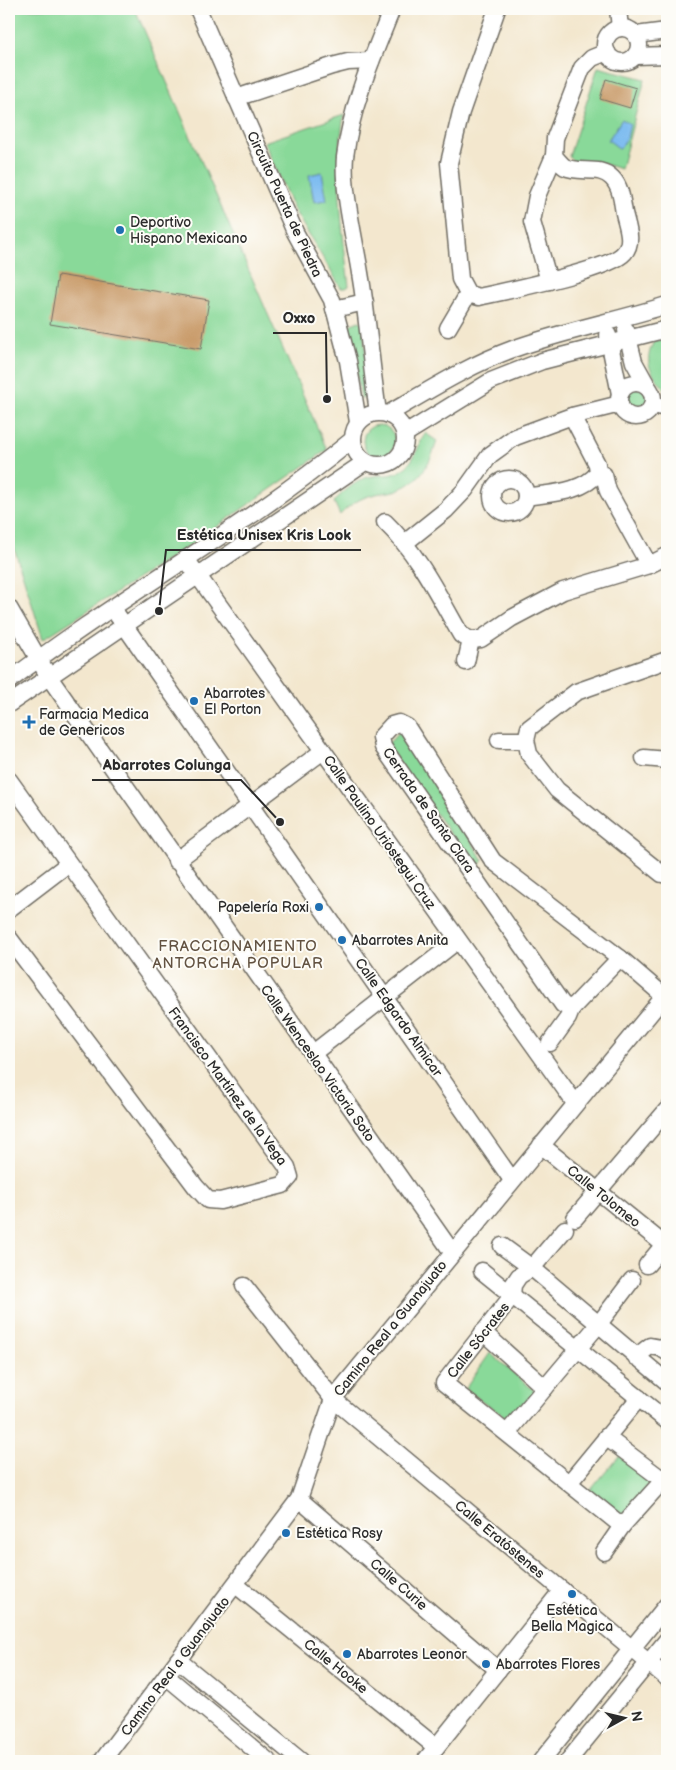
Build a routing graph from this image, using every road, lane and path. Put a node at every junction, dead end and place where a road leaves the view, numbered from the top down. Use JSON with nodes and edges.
{"nodes":[{"id":1,"x":198,"y":9,"type":"edge"},
{"id":2,"x":392,"y":9,"type":"edge"},
{"id":3,"x":497,"y":9,"type":"edge"},
{"id":4,"x":618,"y":9,"type":"edge"},
{"id":5,"x":620,"y":28,"type":"junction"},
{"id":6,"x":667,"y":31,"type":"edge"},
{"id":7,"x":636,"y":35,"type":"junction"},
{"id":8,"x":607,"y":52,"type":"junction"},
{"id":9,"x":667,"y":54,"type":"edge"},
{"id":10,"x":635,"y":56,"type":"junction"},
{"id":11,"x":371,"y":61,"type":"junction"},
{"id":12,"x":236,"y":98,"type":"junction"},
{"id":13,"x":554,"y":156,"type":"junction"},
{"id":14,"x":549,"y":281,"type":"junction"},
{"id":15,"x":468,"y":294,"type":"junction"},
{"id":16,"x":365,"y":302,"type":"junction"},
{"id":17,"x":667,"y":304,"type":"edge"},
{"id":18,"x":334,"y":309,"type":"junction"},
{"id":19,"x":624,"y":318,"type":"junction"},
{"id":20,"x":606,"y":323,"type":"junction"},
{"id":21,"x":448,"y":328,"type":"dead end"},
{"id":22,"x":667,"y":329,"type":"edge"},
{"id":23,"x":628,"y":340,"type":"junction"},
{"id":24,"x":610,"y":344,"type":"junction"},
{"id":25,"x":620,"y":399,"type":"junction"},
{"id":26,"x":656,"y":401,"type":"edge"},
{"id":27,"x":383,"y":413,"type":"junction"},
{"id":28,"x":572,"y":416,"type":"junction"},
{"id":29,"x":358,"y":422,"type":"junction"},
{"id":30,"x":405,"y":434,"type":"junction"},
{"id":31,"x":352,"y":440,"type":"junction"},
{"id":32,"x":365,"y":462,"type":"junction"},
{"id":33,"x":605,"y":475,"type":"junction"},
{"id":34,"x":526,"y":497,"type":"dead end"},
{"id":35,"x":385,"y":522,"type":"dead end"},
{"id":36,"x":406,"y":542,"type":"junction"},
{"id":37,"x":186,"y":559,"type":"junction"},
{"id":38,"x":662,"y":562,"type":"edge"},
{"id":39,"x":198,"y":576,"type":"junction"},
{"id":40,"x":9,"y":608,"type":"edge"},
{"id":41,"x":113,"y":609,"type":"junction"},
{"id":42,"x":126,"y":626,"type":"junction"},
{"id":43,"x":471,"y":640,"type":"junction"},
{"id":44,"x":37,"y":660,"type":"junction"},
{"id":45,"x":667,"y":660,"type":"edge"},
{"id":46,"x":466,"y":662,"type":"dead end"},
{"id":47,"x":49,"y":677,"type":"junction"},
{"id":48,"x":9,"y":681,"type":"edge"},
{"id":49,"x":9,"y":704,"type":"edge"},
{"id":50,"x":499,"y":740,"type":"dead end"},
{"id":51,"x":526,"y":740,"type":"junction"},
{"id":52,"x":323,"y":751,"type":"junction"},
{"id":53,"x":644,"y":758,"type":"dead end"},
{"id":54,"x":667,"y":760,"type":"edge"},
{"id":55,"x":9,"y":780,"type":"edge"},
{"id":56,"x":250,"y":806,"type":"junction"},
{"id":57,"x":176,"y":861,"type":"junction"},
{"id":58,"x":493,"y":861,"type":"junction"},
{"id":59,"x":68,"y":864,"type":"junction"},
{"id":60,"x":667,"y":875,"type":"edge"},
{"id":61,"x":475,"y":876,"type":"junction"},
{"id":62,"x":9,"y":909,"type":"edge"},
{"id":63,"x":9,"y":938,"type":"edge"},
{"id":64,"x":457,"y":940,"type":"junction"},
{"id":65,"x":620,"y":958,"type":"junction"},
{"id":66,"x":666,"y":994,"type":"edge"},
{"id":67,"x":385,"y":997,"type":"junction"},
{"id":68,"x":572,"y":1008,"type":"junction"},
{"id":69,"x":550,"y":1043,"type":"dead end"},
{"id":70,"x":312,"y":1054,"type":"junction"},
{"id":71,"x":575,"y":1103,"type":"junction"},
{"id":72,"x":667,"y":1110,"type":"edge"},
{"id":73,"x":541,"y":1145,"type":"junction"},
{"id":74,"x":512,"y":1180,"type":"junction"},
{"id":75,"x":599,"y":1190,"type":"junction"},
{"id":76,"x":666,"y":1245,"type":"edge"},
{"id":77,"x":502,"y":1246,"type":"dead end"},
{"id":78,"x":452,"y":1252,"type":"junction"},
{"id":79,"x":647,"y":1266,"type":"dead end"},
{"id":80,"x":532,"y":1268,"type":"junction"},
{"id":81,"x":482,"y":1271,"type":"dead end"},
{"id":82,"x":632,"y":1280,"type":"dead end"},
{"id":83,"x":244,"y":1286,"type":"dead end"},
{"id":84,"x":512,"y":1296,"type":"junction"},
{"id":85,"x":598,"y":1325,"type":"junction"},
{"id":86,"x":483,"y":1332,"type":"junction"},
{"id":87,"x":578,"y":1349,"type":"junction"},
{"id":88,"x":667,"y":1352,"type":"edge"},
{"id":89,"x":636,"y":1357,"type":"junction"},
{"id":90,"x":667,"y":1382,"type":"edge"},
{"id":91,"x":545,"y":1388,"type":"junction"},
{"id":92,"x":639,"y":1398,"type":"junction"},
{"id":93,"x":333,"y":1399,"type":"junction"},
{"id":94,"x":667,"y":1421,"type":"edge"},
{"id":95,"x":507,"y":1433,"type":"junction"},
{"id":96,"x":606,"y":1437,"type":"junction"},
{"id":97,"x":665,"y":1478,"type":"edge"},
{"id":98,"x":569,"y":1483,"type":"junction"},
{"id":99,"x":299,"y":1499,"type":"junction"},
{"id":100,"x":622,"y":1526,"type":"junction"},
{"id":101,"x":604,"y":1552,"type":"dead end"},
{"id":102,"x":236,"y":1585,"type":"junction"},
{"id":103,"x":562,"y":1590,"type":"junction"},
{"id":104,"x":667,"y":1606,"type":"edge"},
{"id":105,"x":667,"y":1640,"type":"edge"},
{"id":106,"x":631,"y":1648,"type":"junction"},
{"id":107,"x":178,"y":1660,"type":"junction"},
{"id":108,"x":648,"y":1662,"type":"junction"},
{"id":109,"x":498,"y":1670,"type":"junction"},
{"id":110,"x":166,"y":1676,"type":"junction"},
{"id":111,"x":667,"y":1678,"type":"edge"},
{"id":112,"x":436,"y":1747,"type":"junction"},
{"id":113,"x":102,"y":1761,"type":"edge"},
{"id":114,"x":268,"y":1761,"type":"edge"},
{"id":115,"x":301,"y":1761,"type":"edge"},
{"id":116,"x":425,"y":1761,"type":"edge"},
{"id":117,"x":540,"y":1761,"type":"edge"},
{"id":118,"x":568,"y":1761,"type":"edge"}],
"edges":[{"from":1,"to":12,"type":"street","name":"Circuito Puerta de Piedra"},
{"from":2,"to":11,"type":"street"},
{"from":3,"to":15,"type":"street"},
{"from":4,"to":5,"type":"street"},
{"from":5,"to":7,"type":"street"},
{"from":5,"to":8,"type":"street"},
{"from":6,"to":7,"type":"street"},
{"from":7,"to":10,"type":"street"},
{"from":8,"to":10,"type":"street"},
{"from":8,"to":13,"type":"street"},
{"from":9,"to":10,"type":"street"},
{"from":11,"to":12,"type":"street"},
{"from":11,"to":16,"type":"street"},
{"from":12,"to":18,"type":"street","name":"Circuito Puerta de Piedra"},
{"from":13,"to":14,"type":"street"},
{"from":13,"to":14,"type":"street"},
{"from":14,"to":15,"type":"street"},
{"from":15,"to":21,"type":"street"},
{"from":16,"to":18,"type":"street"},
{"from":16,"to":27,"type":"street"},
{"from":17,"to":19,"type":"street"},
{"from":18,"to":29,"type":"street","name":"Circuito Puerta de Piedra"},
{"from":19,"to":20,"type":"street"},
{"from":19,"to":23,"type":"street"},
{"from":20,"to":24,"type":"street"},
{"from":20,"to":27,"type":"street"},
{"from":22,"to":23,"type":"street"},
{"from":23,"to":24,"type":"street"},
{"from":23,"to":26,"type":"street"},
{"from":24,"to":25,"type":"street"},
{"from":24,"to":30,"type":"street"},
{"from":25,"to":26,"type":"street"},
{"from":25,"to":26,"type":"street"},
{"from":25,"to":28,"type":"street"},
{"from":27,"to":29,"type":"street"},
{"from":27,"to":30,"type":"street"},
{"from":28,"to":33,"type":"street"},
{"from":28,"to":36,"type":"street"},
{"from":29,"to":31,"type":"street"},
{"from":30,"to":32,"type":"street"},
{"from":31,"to":32,"type":"street"},
{"from":31,"to":37,"type":"street"},
{"from":32,"to":39,"type":"street"},
{"from":33,"to":34,"type":"street"},
{"from":33,"to":38,"type":"street"},
{"from":35,"to":36,"type":"street"},
{"from":36,"to":43,"type":"street"},
{"from":37,"to":39,"type":"street","name":"Calle Paulino Urióstegui Cruz"},
{"from":37,"to":41,"type":"street"},
{"from":38,"to":43,"type":"street"},
{"from":39,"to":42,"type":"street"},
{"from":39,"to":52,"type":"street","name":"Calle Paulino Urióstegui Cruz"},
{"from":40,"to":44,"type":"street","name":"Calle Wenceslao Victoria Soto"},
{"from":41,"to":42,"type":"street","name":"Calle Edgardo Almicar"},
{"from":41,"to":44,"type":"street"},
{"from":42,"to":47,"type":"street"},
{"from":42,"to":56,"type":"street","name":"Calle Edgardo Almicar"},
{"from":43,"to":46,"type":"street"},
{"from":44,"to":47,"type":"street","name":"Calle Wenceslao Victoria Soto"},
{"from":44,"to":48,"type":"street"},
{"from":45,"to":51,"type":"street"},
{"from":47,"to":49,"type":"street"},
{"from":47,"to":57,"type":"street","name":"Calle Wenceslao Victoria Soto"},
{"from":50,"to":51,"type":"street"},
{"from":51,"to":60,"type":"street"},
{"from":52,"to":56,"type":"street"},
{"from":52,"to":64,"type":"street","name":"Calle Paulino Urióstegui Cruz"},
{"from":53,"to":54,"type":"street"},
{"from":55,"to":59,"type":"street","name":"Francisco Martínez de la Vega"},
{"from":56,"to":57,"type":"street"},
{"from":56,"to":67,"type":"street","name":"Calle Edgardo Almicar"},
{"from":57,"to":70,"type":"street","name":"Calle Wenceslao Victoria Soto"},
{"from":58,"to":61,"type":"street"},
{"from":58,"to":61,"type":"street","name":"Cerrada de Santa Clara"},
{"from":58,"to":65,"type":"street","name":"Cerrada de Santa Clara"},
{"from":59,"to":62,"type":"street"},
{"from":59,"to":63,"type":"street","name":"Francisco Martínez de la Vega"},
{"from":61,"to":68,"type":"street","name":"Cerrada de Santa Clara"},
{"from":64,"to":67,"type":"street"},
{"from":64,"to":71,"type":"street","name":"Calle Paulino Urióstegui Cruz"},
{"from":65,"to":66,"type":"street","name":"Cerrada de Santa Clara"},
{"from":65,"to":68,"type":"street"},
{"from":66,"to":71,"type":"street","name":"Camino Real a Guanajuato"},
{"from":67,"to":70,"type":"street"},
{"from":67,"to":74,"type":"street","name":"Calle Edgardo Almicar"},
{"from":68,"to":69,"type":"street"},
{"from":70,"to":78,"type":"street","name":"Calle Wenceslao Victoria Soto"},
{"from":71,"to":73,"type":"street","name":"Camino Real a Guanajuato"},
{"from":72,"to":75,"type":"street","name":"Calle Sócrates"},
{"from":73,"to":74,"type":"street","name":"Camino Real a Guanajuato"},
{"from":73,"to":75,"type":"street","name":"Calle Tolomeo"},
{"from":74,"to":78,"type":"street","name":"Camino Real a Guanajuato"},
{"from":75,"to":76,"type":"street","name":"Calle Tolomeo"},
{"from":75,"to":80,"type":"street","name":"Calle Sócrates"},
{"from":76,"to":79,"type":"street"},
{"from":77,"to":80,"type":"street"},
{"from":78,"to":93,"type":"street","name":"Camino Real a Guanajuato"},
{"from":80,"to":84,"type":"street","name":"Calle Sócrates"},
{"from":80,"to":85,"type":"street"},
{"from":81,"to":84,"type":"street"},
{"from":82,"to":85,"type":"street"},
{"from":83,"to":93,"type":"street","name":"Calle Eratóstenes"},
{"from":84,"to":86,"type":"street","name":"Calle Sócrates"},
{"from":84,"to":87,"type":"street"},
{"from":85,"to":87,"type":"street"},
{"from":85,"to":89,"type":"street"},
{"from":86,"to":91,"type":"street"},
{"from":86,"to":95,"type":"street","name":"Calle Sócrates"},
{"from":87,"to":91,"type":"street"},
{"from":87,"to":92,"type":"street"},
{"from":88,"to":89,"type":"street"},
{"from":89,"to":90,"type":"street"},
{"from":91,"to":95,"type":"street"},
{"from":92,"to":94,"type":"street"},
{"from":92,"to":96,"type":"street"},
{"from":93,"to":99,"type":"street","name":"Camino Real a Guanajuato"},
{"from":93,"to":103,"type":"street","name":"Calle Eratóstenes"},
{"from":95,"to":98,"type":"street"},
{"from":96,"to":97,"type":"street"},
{"from":96,"to":98,"type":"street"},
{"from":97,"to":100,"type":"street"},
{"from":98,"to":100,"type":"street"},
{"from":99,"to":102,"type":"street","name":"Camino Real a Guanajuato"},
{"from":99,"to":109,"type":"street","name":"Calle Curie"},
{"from":100,"to":101,"type":"street"},
{"from":102,"to":107,"type":"street","name":"Camino Real a Guanajuato"},
{"from":102,"to":112,"type":"street","name":"Calle Hooke"},
{"from":103,"to":106,"type":"street","name":"Calle Eratóstenes"},
{"from":103,"to":109,"type":"street"},
{"from":104,"to":106,"type":"street"},
{"from":105,"to":108,"type":"street"},
{"from":106,"to":108,"type":"street","name":"Calle Eratóstenes"},
{"from":106,"to":117,"type":"street"},
{"from":107,"to":110,"type":"street","name":"Camino Real a Guanajuato"},
{"from":107,"to":115,"type":"street"},
{"from":108,"to":111,"type":"street","name":"Calle Eratóstenes"},
{"from":108,"to":118,"type":"street"},
{"from":109,"to":112,"type":"street"},
{"from":110,"to":113,"type":"street","name":"Camino Real a Guanajuato"},
{"from":110,"to":114,"type":"street"},
{"from":112,"to":116,"type":"street"}]}
